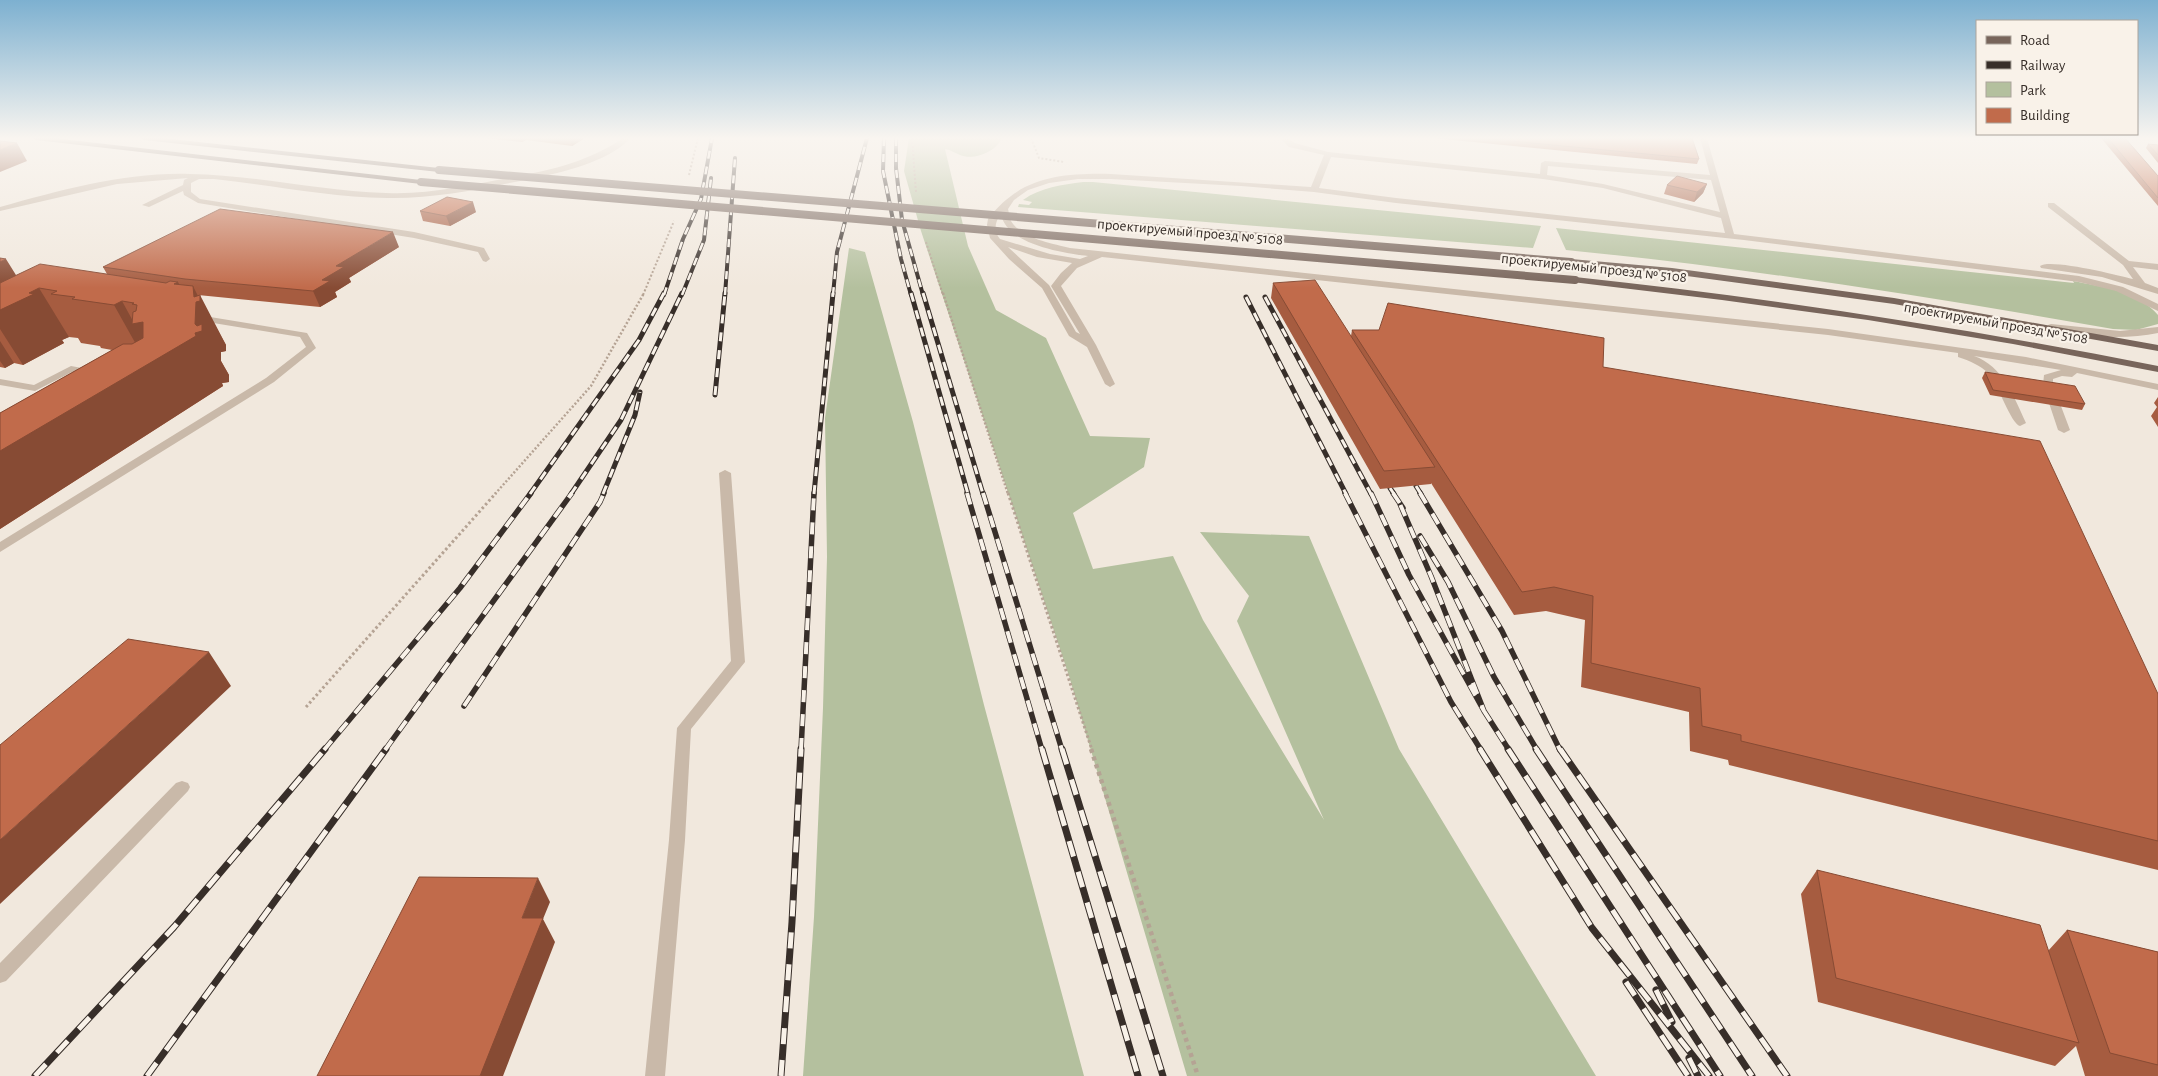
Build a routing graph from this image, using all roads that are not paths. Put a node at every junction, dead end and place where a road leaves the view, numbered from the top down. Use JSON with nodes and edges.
{"nodes":[{"id":1,"x":86,"y":188,"type":"edge"},
{"id":2,"x":182,"y":188,"type":"edge"},
{"id":3,"x":187,"y":188,"type":"edge"},
{"id":4,"x":308,"y":188,"type":"edge"},
{"id":5,"x":464,"y":188,"type":"edge"},
{"id":6,"x":494,"y":188,"type":"edge"},
{"id":7,"x":663,"y":188,"type":"edge"},
{"id":8,"x":1027,"y":188,"type":"edge"},
{"id":9,"x":1291,"y":188,"type":"edge"},
{"id":10,"x":1612,"y":188,"type":"edge"},
{"id":11,"x":1717,"y":188,"type":"edge"},
{"id":12,"x":1314,"y":190,"type":"joint"},
{"id":13,"x":146,"y":204,"type":"dead end"},
{"id":14,"x":1004,"y":204,"type":"junction"},
{"id":15,"x":2051,"y":205,"type":"dead end"},
{"id":16,"x":0,"y":209,"type":"edge"},
{"id":17,"x":1724,"y":216,"type":"junction"},
{"id":18,"x":1730,"y":235,"type":"junction"},
{"id":19,"x":993,"y":236,"type":"junction"},
{"id":20,"x":1106,"y":254,"type":"junction"},
{"id":21,"x":486,"y":259,"type":"dead end"},
{"id":22,"x":1081,"y":262,"type":"junction"},
{"id":23,"x":2126,"y":263,"type":"junction"},
{"id":24,"x":2158,"y":267,"type":"edge"},
{"id":25,"x":2142,"y":284,"type":"junction"},
{"id":26,"x":2158,"y":291,"type":"edge"},
{"id":27,"x":2147,"y":300,"type":"junction"},
{"id":28,"x":2158,"y":308,"type":"edge"},
{"id":29,"x":188,"y":317,"type":"edge"},
{"id":30,"x":2048,"y":327,"type":"junction"},
{"id":31,"x":2158,"y":330,"type":"edge"},
{"id":32,"x":1898,"y":342,"type":"junction"},
{"id":33,"x":1091,"y":345,"type":"junction"},
{"id":34,"x":2158,"y":348,"type":"edge"},
{"id":35,"x":2158,"y":369,"type":"edge"},
{"id":36,"x":109,"y":375,"type":"edge"},
{"id":37,"x":2126,"y":380,"type":"junction"},
{"id":38,"x":0,"y":382,"type":"edge"},
{"id":39,"x":1110,"y":384,"type":"dead end"},
{"id":40,"x":2158,"y":387,"type":"edge"},
{"id":41,"x":2020,"y":423,"type":"dead end"},
{"id":42,"x":2064,"y":430,"type":"dead end"},
{"id":43,"x":725,"y":473,"type":"dead end"},
{"id":44,"x":0,"y":548,"type":"edge"},
{"id":45,"x":182,"y":787,"type":"dead end"},
{"id":46,"x":0,"y":975,"type":"edge"},
{"id":47,"x":655,"y":1076,"type":"edge"}],
"edges":[{"from":1,"to":16,"type":"street"},
{"from":2,"to":13,"type":"street"},
{"from":3,"to":21,"type":"street"},
{"from":4,"to":5,"type":"street"},
{"from":6,"to":35,"type":"main road","name":"проектируемый проезд № 5108","bridge":true},
{"from":7,"to":30,"type":"main road","name":"проектируемый проезд № 5108","bridge":true},
{"from":8,"to":14,"type":"street"},
{"from":9,"to":12,"type":"street"},
{"from":10,"to":17,"type":"street"},
{"from":11,"to":17,"type":"street"},
{"from":12,"to":18,"type":"street"},
{"from":14,"to":19,"type":"street"},
{"from":14,"to":20,"type":"street"},
{"from":15,"to":23,"type":"street"},
{"from":17,"to":18,"type":"street"},
{"from":18,"to":25,"type":"street"},
{"from":18,"to":27,"type":"street"},
{"from":19,"to":22,"type":"street"},
{"from":19,"to":33,"type":"street"},
{"from":20,"to":22,"type":"street"},
{"from":20,"to":32,"type":"street"},
{"from":22,"to":33,"type":"street"},
{"from":23,"to":24,"type":"street"},
{"from":23,"to":25,"type":"street"},
{"from":25,"to":26,"type":"street"},
{"from":25,"to":27,"type":"street"},
{"from":27,"to":28,"type":"street"},
{"from":29,"to":44,"type":"street"},
{"from":30,"to":31,"type":"street"},
{"from":30,"to":34,"type":"main road","name":"проектируемый проезд № 5108"},
{"from":32,"to":37,"type":"street"},
{"from":32,"to":41,"type":"street"},
{"from":33,"to":39,"type":"street"},
{"from":36,"to":38,"type":"street"},
{"from":37,"to":40,"type":"street"},
{"from":37,"to":42,"type":"street"},
{"from":43,"to":47,"type":"street"},
{"from":45,"to":46,"type":"street"}]}
